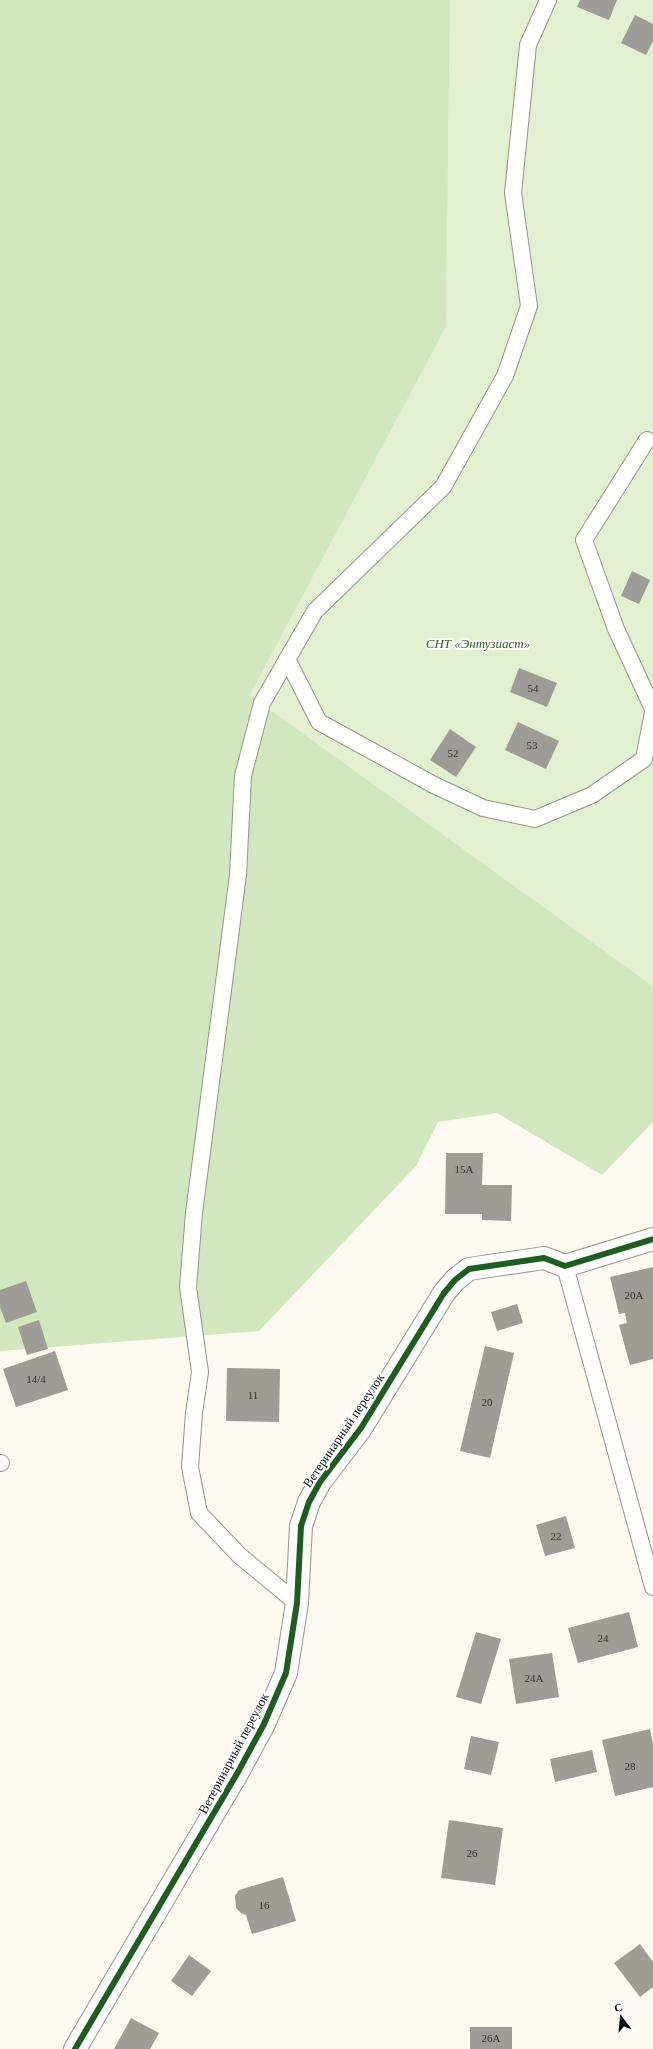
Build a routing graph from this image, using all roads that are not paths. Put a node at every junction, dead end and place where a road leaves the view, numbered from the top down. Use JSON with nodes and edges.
{"nodes":[{"id":1,"x":548,"y":0,"type":"edge"},
{"id":2,"x":647,"y":440,"type":"dead end"},
{"id":3,"x":287,"y":659,"type":"junction"},
{"id":4,"x":653,"y":711,"type":"edge"},
{"id":5,"x":653,"y":1239,"type":"edge"},
{"id":6,"x":564,"y":1266,"type":"junction"},
{"id":7,"x":653,"y":1587,"type":"edge"},
{"id":8,"x":297,"y":1603,"type":"junction"},
{"id":9,"x":75,"y":2049,"type":"edge"}],
"edges":[{"from":1,"to":3,"type":"lane"},
{"from":2,"to":4,"type":"lane"},
{"from":3,"to":4,"type":"lane"},
{"from":3,"to":8,"type":"lane"},
{"from":5,"to":6,"type":"street"},
{"from":6,"to":7,"type":"lane"},
{"from":6,"to":8,"type":"street","name":"Ветеринарный переулок"},
{"from":8,"to":9,"type":"street","name":"Ветеринарный переулок"}]}
